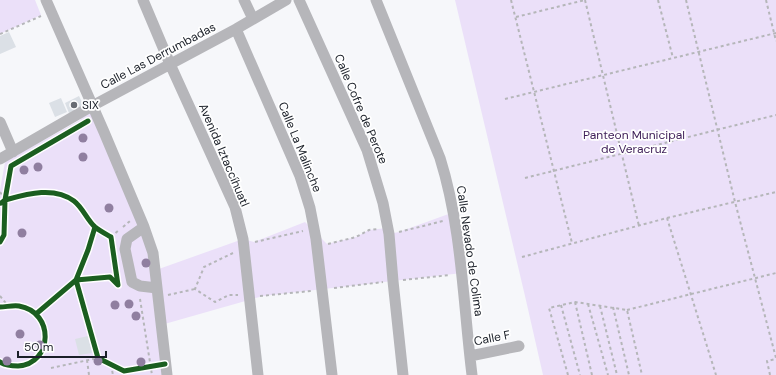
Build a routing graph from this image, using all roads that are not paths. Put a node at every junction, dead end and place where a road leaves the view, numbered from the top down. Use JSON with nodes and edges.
{"nodes":[{"id":1,"x":46,"y":0,"type":"edge"},
{"id":2,"x":143,"y":0,"type":"edge"},
{"id":3,"x":244,"y":0,"type":"edge"},
{"id":4,"x":286,"y":0,"type":"edge"},
{"id":5,"x":299,"y":0,"type":"edge"},
{"id":6,"x":376,"y":0,"type":"edge"},
{"id":7,"x":253,"y":19,"type":"junction"},
{"id":8,"x":236,"y":29,"type":"junction"},
{"id":9,"x":170,"y":64,"type":"junction"},
{"id":10,"x":92,"y":106,"type":"junction"},
{"id":11,"x":0,"y":122,"type":"edge"},
{"id":12,"x":13,"y":152,"type":"junction"},
{"id":13,"x":0,"y":159,"type":"edge"},
{"id":14,"x":144,"y":227,"type":"junction"},
{"id":15,"x":158,"y":293,"type":"junction"},
{"id":16,"x":519,"y":346,"type":"dead end"},
{"id":17,"x":470,"y":356,"type":"junction"},
{"id":18,"x":166,"y":370,"type":"edge"},
{"id":19,"x":258,"y":375,"type":"edge"},
{"id":20,"x":332,"y":375,"type":"edge"},
{"id":21,"x":404,"y":375,"type":"edge"},
{"id":22,"x":472,"y":375,"type":"edge"}],
"edges":[{"from":1,"to":10,"type":"street"},
{"from":2,"to":9,"type":"street","name":"Avenida Iztaccíhuatl"},
{"from":3,"to":7,"type":"street"},
{"from":4,"to":7,"type":"street","name":"Calle Las Derrumbadas"},
{"from":5,"to":21,"type":"street","name":"Calle Cofre de Perote"},
{"from":6,"to":17,"type":"street","name":"Calle Nevado de Colima"},
{"from":7,"to":8,"type":"street","name":"Calle Las Derrumbadas"},
{"from":8,"to":9,"type":"street","name":"Calle Las Derrumbadas"},
{"from":8,"to":20,"type":"street","name":"Calle La Malinche"},
{"from":9,"to":10,"type":"street","name":"Calle Las Derrumbadas"},
{"from":9,"to":19,"type":"street","name":"Avenida Iztaccíhuatl"},
{"from":10,"to":12,"type":"street","name":"Calle Las Derrumbadas"},
{"from":10,"to":14,"type":"street"},
{"from":11,"to":12,"type":"street"},
{"from":12,"to":13,"type":"street","name":"Calle Las Derrumbadas"},
{"from":14,"to":15,"type":"street"},
{"from":14,"to":15,"type":"street"},
{"from":15,"to":18,"type":"street"},
{"from":16,"to":17,"type":"street","name":"Calle F"},
{"from":17,"to":22,"type":"street","name":"Calle Nevado de Colima"}]}
